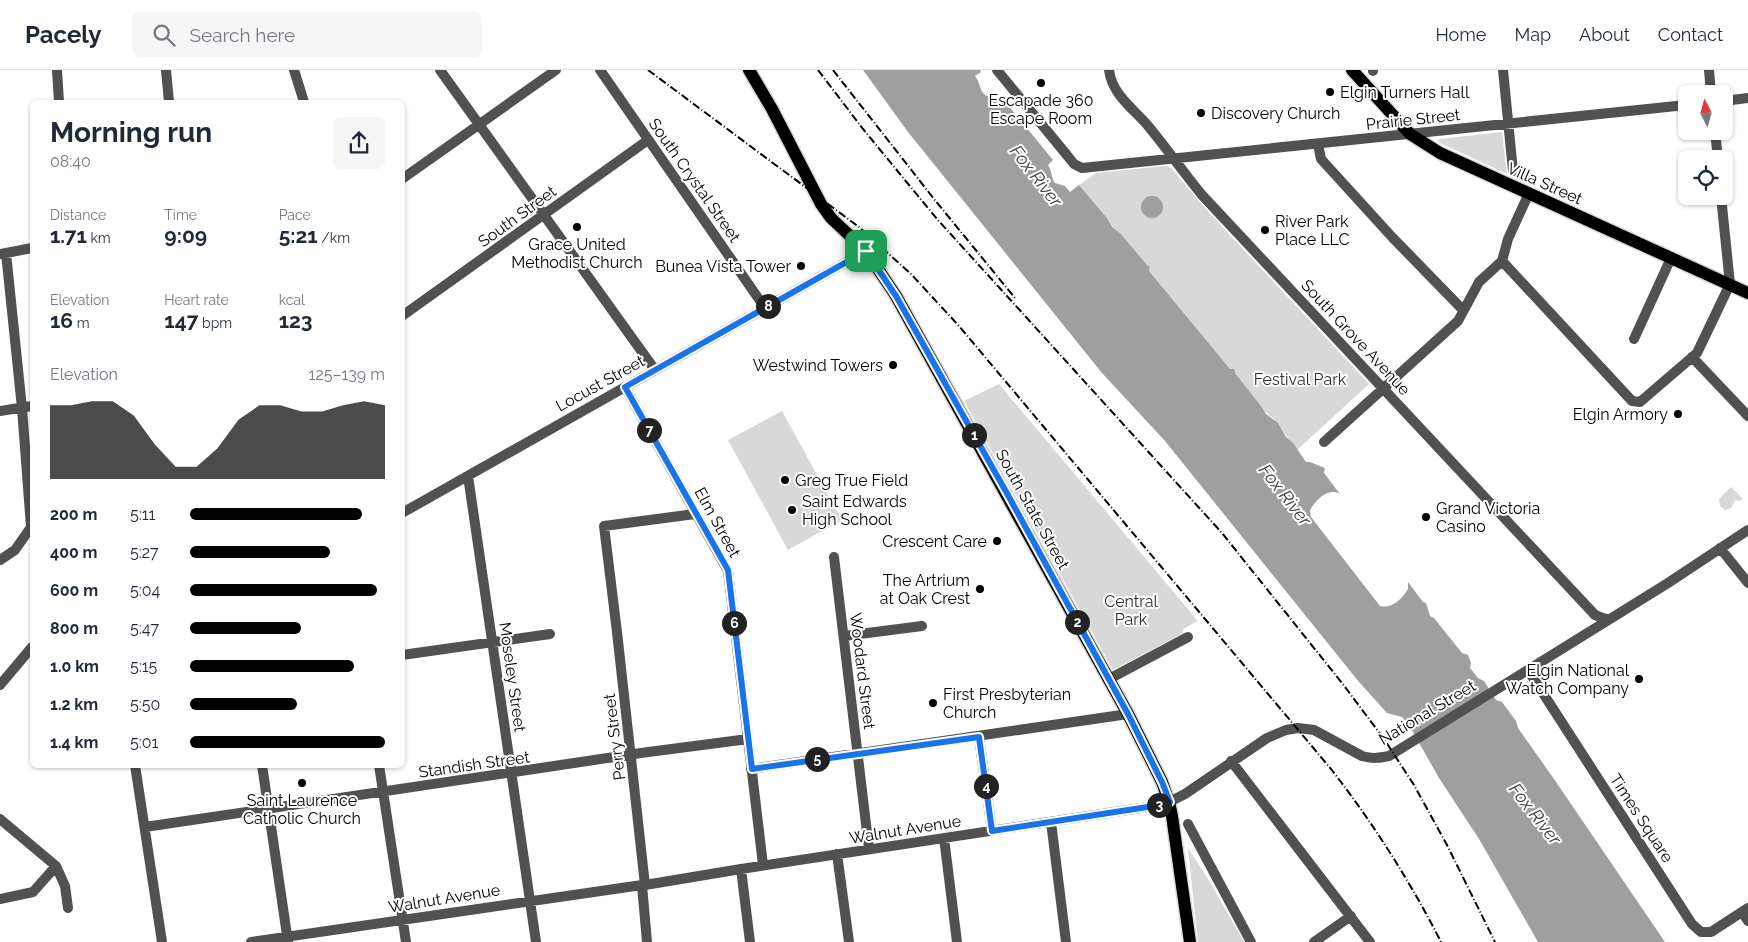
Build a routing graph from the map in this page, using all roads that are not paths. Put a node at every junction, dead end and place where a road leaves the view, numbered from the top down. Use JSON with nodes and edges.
{"nodes":[{"id":1,"x":57,"y":70,"type":"edge"},
{"id":2,"x":166,"y":70,"type":"edge"},
{"id":3,"x":294,"y":70,"type":"edge"},
{"id":4,"x":440,"y":70,"type":"edge"},
{"id":5,"x":556,"y":70,"type":"edge"},
{"id":6,"x":600,"y":70,"type":"edge"},
{"id":7,"x":749,"y":70,"type":"edge"},
{"id":8,"x":997,"y":70,"type":"edge"},
{"id":9,"x":1109,"y":70,"type":"edge"},
{"id":10,"x":1352,"y":70,"type":"edge"},
{"id":11,"x":1503,"y":70,"type":"edge"},
{"id":12,"x":1709,"y":70,"type":"edge"},
{"id":13,"x":1710,"y":85,"type":"edge"},
{"id":14,"x":1748,"y":98,"type":"edge"},
{"id":15,"x":59,"y":100,"type":"edge"},
{"id":16,"x":169,"y":100,"type":"edge"},
{"id":17,"x":303,"y":100,"type":"edge"},
{"id":18,"x":1733,"y":100,"type":"edge"},
{"id":19,"x":1678,"y":106,"type":"edge"},
{"id":20,"x":1508,"y":123,"type":"junction"},
{"id":21,"x":478,"y":125,"type":"junction"},
{"id":22,"x":1410,"y":134,"type":"junction"},
{"id":23,"x":648,"y":140,"type":"junction"},
{"id":24,"x":1318,"y":144,"type":"junction"},
{"id":25,"x":1172,"y":158,"type":"junction"},
{"id":26,"x":1514,"y":171,"type":"dead end"},
{"id":27,"x":405,"y":177,"type":"edge"},
{"id":28,"x":1529,"y":193,"type":"junction"},
{"id":29,"x":1722,"y":205,"type":"edge"},
{"id":30,"x":545,"y":214,"type":"junction"},
{"id":31,"x":30,"y":248,"type":"edge"},
{"id":32,"x":866,"y":251,"type":"junction"},
{"id":33,"x":3,"y":254,"type":"edge"},
{"id":34,"x":1671,"y":258,"type":"junction"},
{"id":35,"x":1502,"y":261,"type":"junction"},
{"id":36,"x":1730,"y":284,"type":"junction"},
{"id":37,"x":1748,"y":293,"type":"edge"},
{"id":38,"x":765,"y":308,"type":"junction"},
{"id":39,"x":1463,"y":310,"type":"junction"},
{"id":40,"x":405,"y":314,"type":"edge"},
{"id":41,"x":1634,"y":339,"type":"dead end"},
{"id":42,"x":1692,"y":358,"type":"junction"},
{"id":43,"x":655,"y":370,"type":"junction"},
{"id":44,"x":625,"y":387,"type":"junction"},
{"id":45,"x":1384,"y":388,"type":"junction"},
{"id":46,"x":27,"y":407,"type":"edge"},
{"id":47,"x":0,"y":411,"type":"edge"},
{"id":48,"x":1748,"y":416,"type":"edge"},
{"id":49,"x":1324,"y":442,"type":"dead end"},
{"id":50,"x":468,"y":476,"type":"junction"},
{"id":51,"x":30,"y":497,"type":"edge"},
{"id":52,"x":405,"y":511,"type":"edge"},
{"id":53,"x":695,"y":514,"type":"junction"},
{"id":54,"x":30,"y":528,"type":"edge"},
{"id":55,"x":1748,"y":530,"type":"edge"},
{"id":56,"x":1720,"y":548,"type":"junction"},
{"id":57,"x":834,"y":556,"type":"dead end"},
{"id":58,"x":0,"y":560,"type":"edge"},
{"id":59,"x":1748,"y":583,"type":"edge"},
{"id":60,"x":1595,"y":615,"type":"junction"},
{"id":61,"x":1608,"y":620,"type":"junction"},
{"id":62,"x":922,"y":626,"type":"dead end"},
{"id":63,"x":1599,"y":626,"type":"junction"},
{"id":64,"x":550,"y":634,"type":"dead end"},
{"id":65,"x":844,"y":636,"type":"junction"},
{"id":66,"x":1188,"y":637,"type":"dead end"},
{"id":67,"x":492,"y":642,"type":"junction"},
{"id":68,"x":30,"y":649,"type":"edge"},
{"id":69,"x":405,"y":655,"type":"edge"},
{"id":70,"x":1528,"y":670,"type":"junction"},
{"id":71,"x":1109,"y":679,"type":"junction"},
{"id":72,"x":0,"y":685,"type":"edge"},
{"id":73,"x":1128,"y":714,"type":"junction"},
{"id":74,"x":979,"y":737,"type":"junction"},
{"id":75,"x":748,"y":739,"type":"junction"},
{"id":76,"x":858,"y":753,"type":"junction"},
{"id":77,"x":630,"y":755,"type":"junction"},
{"id":78,"x":1231,"y":762,"type":"junction"},
{"id":79,"x":135,"y":768,"type":"edge"},
{"id":80,"x":262,"y":768,"type":"edge"},
{"id":81,"x":380,"y":768,"type":"edge"},
{"id":82,"x":752,"y":769,"type":"junction"},
{"id":83,"x":512,"y":773,"type":"junction"},
{"id":84,"x":384,"y":792,"type":"junction"},
{"id":85,"x":1170,"y":802,"type":"junction"},
{"id":86,"x":268,"y":809,"type":"junction"},
{"id":87,"x":0,"y":819,"type":"edge"},
{"id":88,"x":1051,"y":822,"type":"junction"},
{"id":89,"x":1188,"y":824,"type":"dead end"},
{"id":90,"x":145,"y":827,"type":"junction"},
{"id":91,"x":992,"y":831,"type":"junction"},
{"id":92,"x":944,"y":838,"type":"junction"},
{"id":93,"x":869,"y":849,"type":"junction"},
{"id":94,"x":837,"y":854,"type":"junction"},
{"id":95,"x":763,"y":865,"type":"junction"},
{"id":96,"x":56,"y":866,"type":"junction"},
{"id":97,"x":740,"y":869,"type":"junction"},
{"id":98,"x":643,"y":885,"type":"junction"},
{"id":99,"x":0,"y":899,"type":"edge"},
{"id":100,"x":530,"y":900,"type":"junction"},
{"id":101,"x":68,"y":908,"type":"dead end"},
{"id":102,"x":1745,"y":910,"type":"edge"},
{"id":103,"x":1350,"y":916,"type":"junction"},
{"id":104,"x":403,"y":919,"type":"junction"},
{"id":105,"x":1748,"y":921,"type":"edge"},
{"id":106,"x":287,"y":939,"type":"edge"},
{"id":107,"x":162,"y":942,"type":"edge"},
{"id":108,"x":251,"y":942,"type":"edge"},
{"id":109,"x":406,"y":942,"type":"edge"},
{"id":110,"x":536,"y":942,"type":"edge"},
{"id":111,"x":647,"y":942,"type":"edge"},
{"id":112,"x":750,"y":942,"type":"edge"},
{"id":113,"x":849,"y":942,"type":"edge"},
{"id":114,"x":957,"y":942,"type":"edge"},
{"id":115,"x":1066,"y":942,"type":"edge"},
{"id":116,"x":1190,"y":942,"type":"edge"},
{"id":117,"x":1251,"y":942,"type":"edge"},
{"id":118,"x":1314,"y":942,"type":"edge"},
{"id":119,"x":1370,"y":942,"type":"edge"}],
"edges":[{"from":1,"to":15,"type":"street"},
{"from":2,"to":16,"type":"street"},
{"from":3,"to":17,"type":"street"},
{"from":4,"to":21,"type":"street"},
{"from":5,"to":21,"type":"street"},
{"from":6,"to":23,"type":"street","name":"South Crystal Street"},
{"from":7,"to":32,"type":"main road","name":"South State Street"},
{"from":8,"to":25,"type":"street","name":"Prairie Street"},
{"from":9,"to":25,"type":"street","name":"South Grove Avenue"},
{"from":10,"to":22,"type":"main road","name":"Villa Street"},
{"from":11,"to":20,"type":"street"},
{"from":12,"to":13,"type":"street"},
{"from":14,"to":18,"type":"street"},
{"from":19,"to":20,"type":"street","name":"Prairie Street"},
{"from":20,"to":22,"type":"street","name":"Prairie Street"},
{"from":20,"to":26,"type":"street"},
{"from":21,"to":27,"type":"street"},
{"from":21,"to":30,"type":"street"},
{"from":22,"to":24,"type":"street","name":"Prairie Street"},
{"from":22,"to":28,"type":"main road","name":"Villa Street"},
{"from":23,"to":30,"type":"street","name":"South Street"},
{"from":23,"to":38,"type":"street","name":"South Crystal Street"},
{"from":24,"to":25,"type":"street","name":"Prairie Street"},
{"from":24,"to":39,"type":"street"},
{"from":25,"to":45,"type":"street","name":"South Grove Avenue"},
{"from":28,"to":34,"type":"main road","name":"Villa Street"},
{"from":28,"to":35,"type":"street"},
{"from":29,"to":36,"type":"street"},
{"from":30,"to":40,"type":"street","name":"South Street"},
{"from":30,"to":43,"type":"street"},
{"from":31,"to":33,"type":"street"},
{"from":32,"to":38,"type":"street","name":"Locust Street"},
{"from":32,"to":71,"type":"main road","name":"South State Street"},
{"from":33,"to":46,"type":"street"},
{"from":34,"to":36,"type":"main road","name":"Villa Street"},
{"from":34,"to":41,"type":"street"},
{"from":35,"to":39,"type":"street"},
{"from":35,"to":42,"type":"street"},
{"from":36,"to":37,"type":"main road","name":"Villa Street"},
{"from":36,"to":42,"type":"street"},
{"from":38,"to":43,"type":"street","name":"Locust Street"},
{"from":39,"to":45,"type":"street"},
{"from":42,"to":48,"type":"street"},
{"from":43,"to":44,"type":"street","name":"Locust Street"},
{"from":44,"to":50,"type":"street","name":"Locust Street"},
{"from":44,"to":53,"type":"street","name":"Elm Street"},
{"from":45,"to":49,"type":"street"},
{"from":45,"to":60,"type":"street","name":"South Grove Avenue"},
{"from":46,"to":47,"type":"street"},
{"from":46,"to":51,"type":"street"},
{"from":50,"to":52,"type":"street","name":"Locust Street"},
{"from":50,"to":67,"type":"street","name":"Moseley Street"},
{"from":53,"to":75,"type":"street","name":"Elm Street"},
{"from":53,"to":77,"type":"street","name":"Perry Street"},
{"from":54,"to":58,"type":"street"},
{"from":55,"to":56,"type":"street","name":"National Street"},
{"from":56,"to":59,"type":"street"},
{"from":56,"to":61,"type":"street","name":"National Street"},
{"from":57,"to":65,"type":"street","name":"Woodard Street"},
{"from":60,"to":61,"type":"street","name":"South Grove Avenue"},
{"from":60,"to":63,"type":"street","name":"South Grove Avenue"},
{"from":61,"to":63,"type":"street","name":"National Street"},
{"from":62,"to":65,"type":"street"},
{"from":63,"to":70,"type":"street","name":"National Street"},
{"from":64,"to":67,"type":"street"},
{"from":65,"to":76,"type":"street","name":"Woodard Street"},
{"from":66,"to":71,"type":"street"},
{"from":67,"to":69,"type":"street"},
{"from":67,"to":83,"type":"street","name":"Moseley Street"},
{"from":68,"to":72,"type":"street"},
{"from":70,"to":78,"type":"street","name":"National Street"},
{"from":70,"to":102,"type":"street","name":"Times Square"},
{"from":71,"to":73,"type":"main road","name":"South State Street"},
{"from":73,"to":74,"type":"street"},
{"from":73,"to":85,"type":"main road","name":"South State Street"},
{"from":74,"to":76,"type":"street"},
{"from":74,"to":91,"type":"street"},
{"from":75,"to":77,"type":"street","name":"Standish Street"},
{"from":75,"to":82,"type":"street","name":"Elm Street"},
{"from":76,"to":82,"type":"street"},
{"from":76,"to":93,"type":"street","name":"Woodard Street"},
{"from":77,"to":83,"type":"street","name":"Standish Street"},
{"from":77,"to":98,"type":"street","name":"Perry Street"},
{"from":78,"to":85,"type":"street","name":"National Street"},
{"from":78,"to":103,"type":"street"},
{"from":79,"to":90,"type":"street"},
{"from":80,"to":86,"type":"street"},
{"from":81,"to":84,"type":"street"},
{"from":82,"to":95,"type":"street","name":"Elm Street"},
{"from":83,"to":84,"type":"street","name":"Standish Street"},
{"from":83,"to":100,"type":"street","name":"Moseley Street"},
{"from":84,"to":86,"type":"street","name":"Standish Street"},
{"from":84,"to":104,"type":"street"},
{"from":85,"to":88,"type":"street","name":"Walnut Avenue"},
{"from":85,"to":116,"type":"main road","name":"South State Street"},
{"from":86,"to":90,"type":"street","name":"Standish Street"},
{"from":86,"to":106,"type":"street"},
{"from":87,"to":96,"type":"street"},
{"from":88,"to":91,"type":"street","name":"Walnut Avenue"},
{"from":88,"to":115,"type":"street"},
{"from":89,"to":117,"type":"street"},
{"from":90,"to":107,"type":"street"},
{"from":91,"to":92,"type":"street","name":"Walnut Avenue"},
{"from":92,"to":93,"type":"street","name":"Walnut Avenue"},
{"from":92,"to":114,"type":"street"},
{"from":93,"to":94,"type":"street","name":"Walnut Avenue"},
{"from":94,"to":95,"type":"street","name":"Walnut Avenue"},
{"from":94,"to":113,"type":"street"},
{"from":95,"to":97,"type":"street","name":"Walnut Avenue"},
{"from":96,"to":99,"type":"street"},
{"from":96,"to":101,"type":"street"},
{"from":97,"to":98,"type":"street","name":"Walnut Avenue"},
{"from":97,"to":112,"type":"street"},
{"from":98,"to":100,"type":"street","name":"Walnut Avenue"},
{"from":98,"to":111,"type":"street","name":"Perry Street"},
{"from":100,"to":104,"type":"street","name":"Walnut Avenue"},
{"from":100,"to":110,"type":"street","name":"Moseley Street"},
{"from":102,"to":105,"type":"street","name":"Times Square"},
{"from":103,"to":118,"type":"street"},
{"from":103,"to":119,"type":"street"},
{"from":104,"to":106,"type":"street","name":"Walnut Avenue"},
{"from":104,"to":109,"type":"street"},
{"from":106,"to":108,"type":"street","name":"Walnut Avenue"}]}
